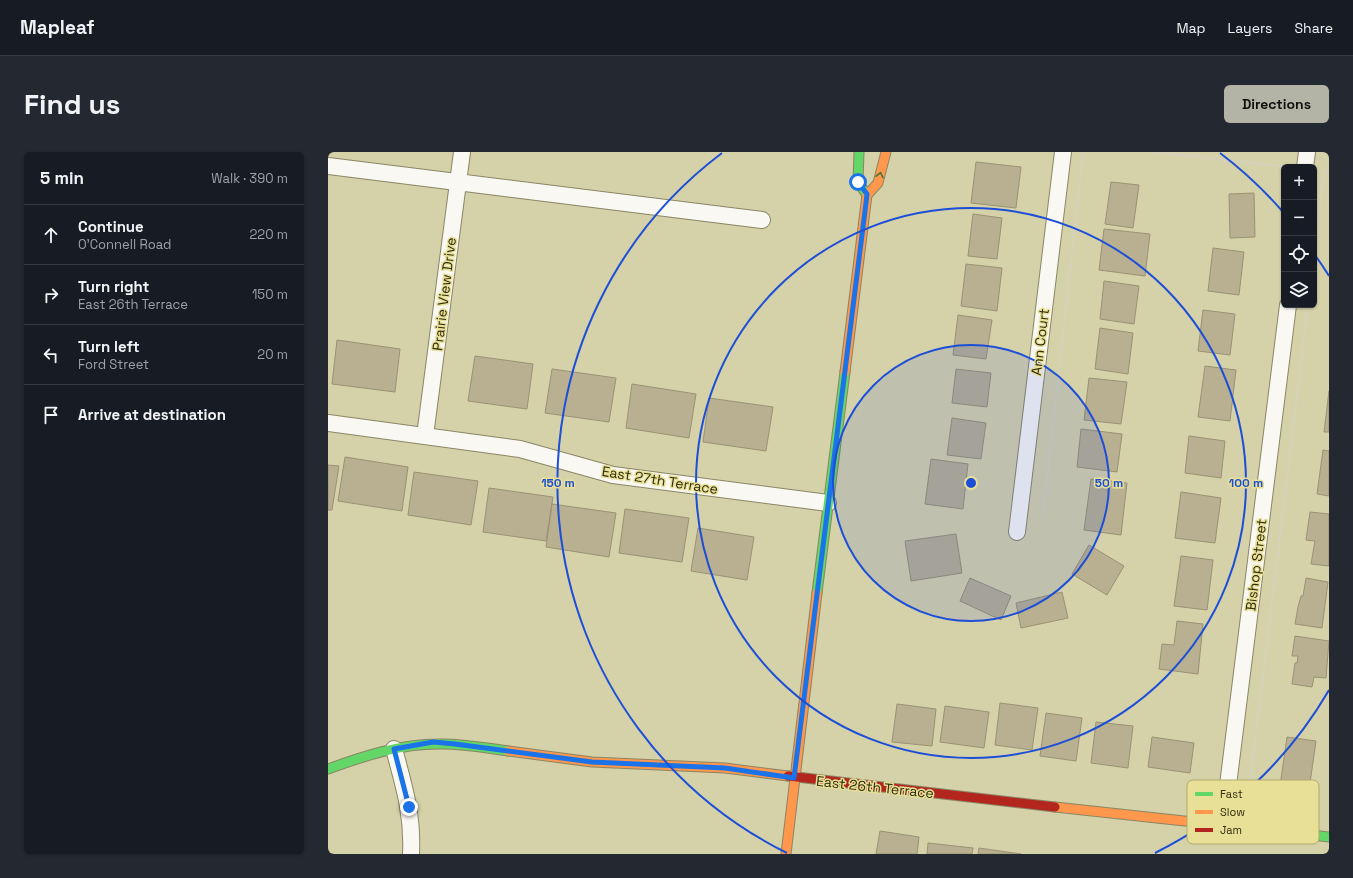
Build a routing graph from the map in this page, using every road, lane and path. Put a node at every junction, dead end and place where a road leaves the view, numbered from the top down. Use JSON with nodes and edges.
{"nodes":[{"id":1,"x":462,"y":152,"type":"edge"},
{"id":2,"x":859,"y":152,"type":"edge"},
{"id":3,"x":886,"y":152,"type":"edge"},
{"id":4,"x":1063,"y":152,"type":"edge"},
{"id":5,"x":1084,"y":152,"type":"edge"},
{"id":6,"x":1153,"y":152,"type":"edge"},
{"id":7,"x":1307,"y":152,"type":"edge"},
{"id":8,"x":1305,"y":164,"type":"edge"},
{"id":9,"x":328,"y":166,"type":"edge"},
{"id":10,"x":1281,"y":166,"type":"edge"},
{"id":11,"x":1329,"y":171,"type":"edge"},
{"id":12,"x":458,"y":182,"type":"junction"},
{"id":13,"x":867,"y":194,"type":"junction"},
{"id":14,"x":762,"y":220,"type":"dead end"},
{"id":15,"x":1316,"y":236,"type":"edge"},
{"id":16,"x":1288,"y":308,"type":"edge"},
{"id":17,"x":1308,"y":308,"type":"edge"},
{"id":18,"x":328,"y":423,"type":"edge"},
{"id":19,"x":425,"y":436,"type":"junction"},
{"id":20,"x":828,"y":503,"type":"junction"},
{"id":21,"x":1043,"y":516,"type":"dead end"},
{"id":22,"x":1017,"y":532,"type":"dead end"},
{"id":23,"x":394,"y":749,"type":"junction"},
{"id":24,"x":328,"y":769,"type":"edge"},
{"id":25,"x":794,"y":778,"type":"junction"},
{"id":26,"x":1229,"y":780,"type":"edge"},
{"id":27,"x":1250,"y":780,"type":"edge"},
{"id":28,"x":1187,"y":821,"type":"edge"},
{"id":29,"x":1319,"y":836,"type":"edge"},
{"id":30,"x":1329,"y":837,"type":"edge"},
{"id":31,"x":410,"y":854,"type":"edge"},
{"id":32,"x":786,"y":854,"type":"edge"}],
"edges":[{"from":1,"to":12,"type":"street","name":"Prairie View Drive"},
{"from":2,"to":13,"type":"street"},
{"from":13,"to":3,"type":"street","one_way":true},
{"from":4,"to":22,"type":"street","name":"Ann Court"},
{"from":5,"to":21,"type":"path"},
{"from":6,"to":10,"type":"path"},
{"from":7,"to":8,"type":"street"},
{"from":9,"to":12,"type":"street"},
{"from":11,"to":15,"type":"path"},
{"from":12,"to":14,"type":"street"},
{"from":12,"to":19,"type":"street","name":"Prairie View Drive"},
{"from":13,"to":20,"type":"street"},
{"from":16,"to":26,"type":"street","name":"Bishop Street"},
{"from":17,"to":27,"type":"path"},
{"from":18,"to":19,"type":"street","name":"East 27th Terrace"},
{"from":19,"to":20,"type":"street","name":"East 27th Terrace"},
{"from":20,"to":25,"type":"street"},
{"from":23,"to":24,"type":"street","name":"East 26th Terrace"},
{"from":23,"to":25,"type":"street","name":"East 26th Terrace"},
{"from":23,"to":31,"type":"street"},
{"from":25,"to":28,"type":"street","name":"East 26th Terrace"},
{"from":25,"to":32,"type":"street"},
{"from":29,"to":30,"type":"street","name":"East 26th Terrace"}]}
